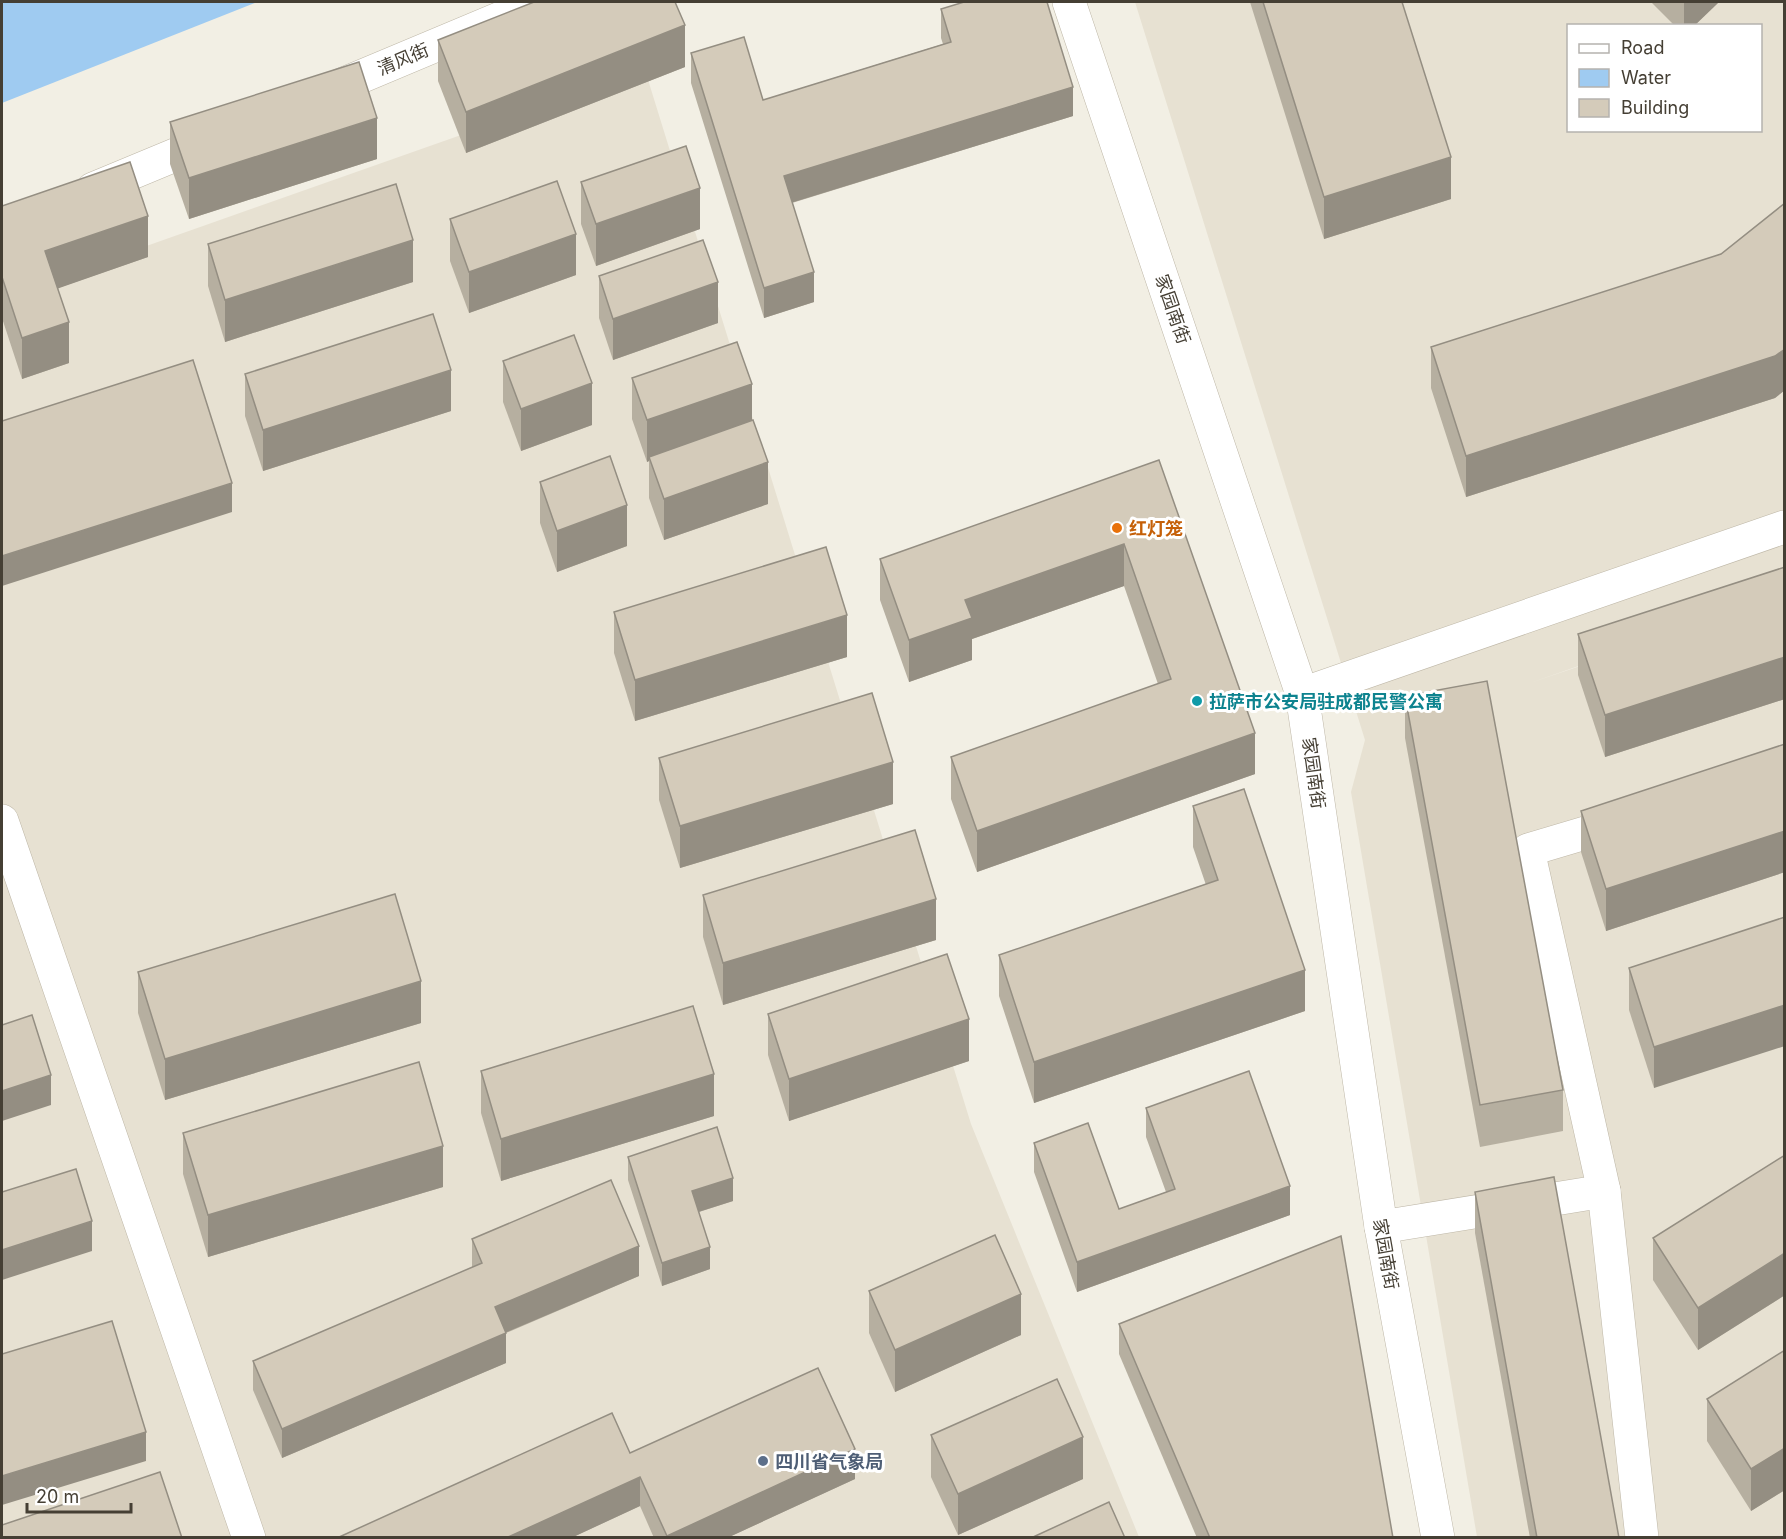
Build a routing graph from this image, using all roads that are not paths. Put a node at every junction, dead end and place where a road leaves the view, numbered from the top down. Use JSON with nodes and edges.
{"nodes":[{"id":1,"x":539,"y":2,"type":"edge"},
{"id":2,"x":1069,"y":2,"type":"edge"},
{"id":3,"x":298,"y":103,"type":"edge"},
{"id":4,"x":243,"y":126,"type":"edge"},
{"id":5,"x":67,"y":200,"type":"edge"},
{"id":6,"x":1785,"y":527,"type":"edge"},
{"id":7,"x":1302,"y":694,"type":"junction"},
{"id":8,"x":1651,"y":814,"type":"edge"},
{"id":9,"x":2,"y":821,"type":"edge"},
{"id":10,"x":1604,"y":1191,"type":"junction"},
{"id":11,"x":1381,"y":1227,"type":"junction"},
{"id":12,"x":249,"y":1538,"type":"edge"},
{"id":13,"x":1438,"y":1538,"type":"edge"},
{"id":14,"x":1642,"y":1538,"type":"edge"}],
"edges":[{"from":1,"to":3,"type":"street","name":"清风街"},
{"from":2,"to":7,"type":"street","name":"家园南街"},
{"from":4,"to":5,"type":"street"},
{"from":6,"to":7,"type":"street"},
{"from":7,"to":11,"type":"street","name":"家园南街"},
{"from":8,"to":10,"type":"street"},
{"from":9,"to":12,"type":"street"},
{"from":10,"to":11,"type":"street"},
{"from":10,"to":14,"type":"street"},
{"from":11,"to":13,"type":"street","name":"家园南街"}]}
